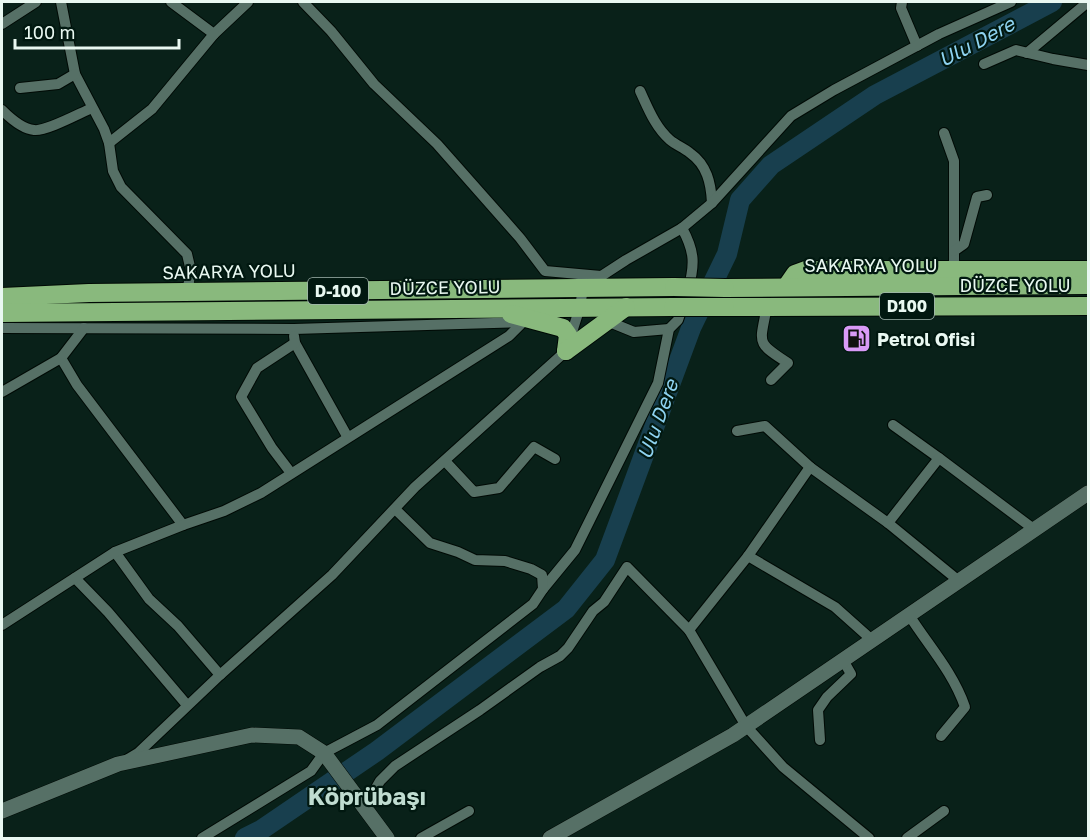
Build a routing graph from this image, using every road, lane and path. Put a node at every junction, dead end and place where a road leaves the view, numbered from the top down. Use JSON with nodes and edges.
{"nodes":[{"id":1,"x":36,"y":2,"type":"edge"},
{"id":2,"x":61,"y":2,"type":"edge"},
{"id":3,"x":171,"y":2,"type":"edge"},
{"id":4,"x":248,"y":2,"type":"edge"},
{"id":5,"x":303,"y":2,"type":"edge"},
{"id":6,"x":902,"y":2,"type":"edge"},
{"id":7,"x":1011,"y":2,"type":"edge"},
{"id":8,"x":1089,"y":2,"type":"edge"},
{"id":9,"x":2,"y":24,"type":"edge"},
{"id":10,"x":214,"y":34,"type":"junction"},
{"id":11,"x":916,"y":46,"type":"junction"},
{"id":12,"x":1027,"y":53,"type":"junction"},
{"id":13,"x":984,"y":64,"type":"dead end"},
{"id":14,"x":1089,"y":64,"type":"edge"},
{"id":15,"x":75,"y":74,"type":"junction"},
{"id":16,"x":20,"y":88,"type":"dead end"},
{"id":17,"x":640,"y":91,"type":"dead end"},
{"id":18,"x":92,"y":108,"type":"junction"},
{"id":19,"x":2,"y":110,"type":"edge"},
{"id":20,"x":944,"y":133,"type":"dead end"},
{"id":21,"x":109,"y":143,"type":"junction"},
{"id":22,"x":987,"y":195,"type":"dead end"},
{"id":23,"x":712,"y":203,"type":"junction"},
{"id":24,"x":682,"y":228,"type":"junction"},
{"id":25,"x":954,"y":261,"type":"junction"},
{"id":26,"x":1089,"y":270,"type":"edge"},
{"id":27,"x":601,"y":276,"type":"junction"},
{"id":28,"x":1089,"y":285,"type":"edge"},
{"id":29,"x":674,"y":287,"type":"joint"},
{"id":30,"x":786,"y":287,"type":"junction"},
{"id":31,"x":2,"y":288,"type":"edge"},
{"id":32,"x":583,"y":288,"type":"junction"},
{"id":33,"x":187,"y":292,"type":"junction"},
{"id":34,"x":89,"y":293,"type":"junction"},
{"id":35,"x":2,"y":297,"type":"edge"},
{"id":36,"x":767,"y":306,"type":"junction"},
{"id":37,"x":1089,"y":306,"type":"edge"},
{"id":38,"x":580,"y":307,"type":"junction"},
{"id":39,"x":626,"y":307,"type":"junction"},
{"id":40,"x":673,"y":307,"type":"joint"},
{"id":41,"x":2,"y":313,"type":"edge"},
{"id":42,"x":530,"y":317,"type":"junction"},
{"id":43,"x":607,"y":321,"type":"junction"},
{"id":44,"x":2,"y":328,"type":"edge"},
{"id":45,"x":84,"y":328,"type":"junction"},
{"id":46,"x":294,"y":329,"type":"junction"},
{"id":47,"x":669,"y":329,"type":"junction"},
{"id":48,"x":295,"y":343,"type":"junction"},
{"id":49,"x":566,"y":351,"type":"junction"},
{"id":50,"x":61,"y":358,"type":"junction"},
{"id":51,"x":771,"y":380,"type":"dead end"},
{"id":52,"x":2,"y":392,"type":"edge"},
{"id":53,"x":893,"y":425,"type":"dead end"},
{"id":54,"x":737,"y":431,"type":"dead end"},
{"id":55,"x":347,"y":436,"type":"junction"},
{"id":56,"x":939,"y":458,"type":"junction"},
{"id":57,"x":555,"y":459,"type":"dead end"},
{"id":58,"x":445,"y":461,"type":"junction"},
{"id":59,"x":810,"y":467,"type":"junction"},
{"id":60,"x":291,"y":473,"type":"junction"},
{"id":61,"x":1089,"y":493,"type":"edge"},
{"id":62,"x":395,"y":509,"type":"junction"},
{"id":63,"x":888,"y":523,"type":"junction"},
{"id":64,"x":183,"y":525,"type":"junction"},
{"id":65,"x":1035,"y":530,"type":"junction"},
{"id":66,"x":115,"y":552,"type":"junction"},
{"id":67,"x":748,"y":556,"type":"junction"},
{"id":68,"x":75,"y":578,"type":"junction"},
{"id":69,"x":958,"y":581,"type":"junction"},
{"id":70,"x":543,"y":589,"type":"junction"},
{"id":71,"x":909,"y":615,"type":"junction"},
{"id":72,"x":2,"y":626,"type":"edge"},
{"id":73,"x":689,"y":630,"type":"junction"},
{"id":74,"x":872,"y":640,"type":"junction"},
{"id":75,"x":843,"y":660,"type":"junction"},
{"id":76,"x":220,"y":675,"type":"junction"},
{"id":77,"x":187,"y":705,"type":"junction"},
{"id":78,"x":746,"y":726,"type":"junction"},
{"id":79,"x":941,"y":736,"type":"dead end"},
{"id":80,"x":819,"y":740,"type":"dead end"},
{"id":81,"x":324,"y":753,"type":"junction"},
{"id":82,"x":118,"y":764,"type":"junction"},
{"id":83,"x":361,"y":801,"type":"junction"},
{"id":84,"x":2,"y":811,"type":"edge"},
{"id":85,"x":469,"y":811,"type":"dead end"},
{"id":86,"x":944,"y":812,"type":"dead end"},
{"id":87,"x":202,"y":838,"type":"edge"},
{"id":88,"x":387,"y":838,"type":"edge"},
{"id":89,"x":422,"y":838,"type":"edge"},
{"id":90,"x":550,"y":838,"type":"edge"},
{"id":91,"x":869,"y":838,"type":"edge"},
{"id":92,"x":907,"y":838,"type":"edge"}],
"edges":[{"from":1,"to":9,"type":"street"},
{"from":2,"to":15,"type":"street"},
{"from":3,"to":10,"type":"street"},
{"from":4,"to":10,"type":"street"},
{"from":5,"to":27,"type":"street"},
{"from":6,"to":11,"type":"street"},
{"from":7,"to":11,"type":"street"},
{"from":8,"to":12,"type":"street"},
{"from":10,"to":21,"type":"street"},
{"from":11,"to":23,"type":"street"},
{"from":12,"to":13,"type":"street"},
{"from":12,"to":14,"type":"street"},
{"from":15,"to":16,"type":"street"},
{"from":15,"to":18,"type":"street"},
{"from":17,"to":23,"type":"street"},
{"from":18,"to":19,"type":"street"},
{"from":18,"to":21,"type":"street"},
{"from":20,"to":25,"type":"street"},
{"from":21,"to":33,"type":"street"},
{"from":22,"to":25,"type":"street"},
{"from":23,"to":24,"type":"street"},
{"from":24,"to":27,"type":"street"},
{"from":24,"to":47,"type":"street"},
{"from":25,"to":26,"type":"highway"},
{"from":25,"to":30,"type":"highway"},
{"from":27,"to":32,"type":"street"},
{"from":28,"to":30,"type":"highway","name":"SAKARYA YOLU","number":"D100"},
{"from":29,"to":30,"type":"highway","name":"SAKARYA YOLU","number":"D100","bridge":true},
{"from":29,"to":32,"type":"highway","name":"SAKARYA YOLU","number":"D-100"},
{"from":31,"to":34,"type":"street"},
{"from":32,"to":33,"type":"highway","name":"SAKARYA YOLU","number":"D-100"},
{"from":32,"to":38,"type":"street"},
{"from":33,"to":34,"type":"highway","name":"SAKARYA YOLU","number":"D-100"},
{"from":34,"to":35,"type":"highway","name":"SAKARYA YOLU","number":"D-100"},
{"from":36,"to":37,"type":"highway","name":"DÜZCE YOLU","number":"D100"},
{"from":36,"to":40,"type":"highway","name":"DÜZCE YOLU","number":"D100","bridge":true},
{"from":36,"to":51,"type":"street"},
{"from":38,"to":39,"type":"highway","name":"DÜZCE YOLU","number":"D-100"},
{"from":38,"to":42,"type":"highway","name":"DÜZCE YOLU","number":"D-100"},
{"from":38,"to":49,"type":"street"},
{"from":39,"to":40,"type":"highway","name":"DÜZCE YOLU","number":"D-100"},
{"from":39,"to":43,"type":"highway"},
{"from":41,"to":42,"type":"highway","name":"DÜZCE YOLU","number":"D-100"},
{"from":42,"to":46,"type":"street"},
{"from":42,"to":49,"type":"highway"},
{"from":42,"to":55,"type":"street"},
{"from":43,"to":47,"type":"street"},
{"from":43,"to":49,"type":"highway"},
{"from":44,"to":45,"type":"street"},
{"from":45,"to":46,"type":"street"},
{"from":45,"to":50,"type":"street"},
{"from":46,"to":48,"type":"street"},
{"from":47,"to":70,"type":"street"},
{"from":48,"to":55,"type":"street"},
{"from":48,"to":60,"type":"street"},
{"from":49,"to":58,"type":"street"},
{"from":50,"to":52,"type":"street"},
{"from":50,"to":64,"type":"street"},
{"from":53,"to":56,"type":"street"},
{"from":54,"to":59,"type":"street"},
{"from":55,"to":60,"type":"street"},
{"from":56,"to":63,"type":"street"},
{"from":56,"to":65,"type":"street"},
{"from":57,"to":58,"type":"street"},
{"from":58,"to":62,"type":"street"},
{"from":59,"to":63,"type":"street"},
{"from":59,"to":67,"type":"street"},
{"from":60,"to":64,"type":"street"},
{"from":61,"to":65,"type":"main road"},
{"from":62,"to":70,"type":"street"},
{"from":62,"to":76,"type":"street"},
{"from":63,"to":69,"type":"street"},
{"from":64,"to":66,"type":"street"},
{"from":65,"to":69,"type":"main road"},
{"from":66,"to":68,"type":"street"},
{"from":66,"to":76,"type":"street"},
{"from":67,"to":73,"type":"street"},
{"from":67,"to":74,"type":"street"},
{"from":68,"to":72,"type":"street"},
{"from":68,"to":77,"type":"street"},
{"from":69,"to":71,"type":"main road"},
{"from":70,"to":81,"type":"street"},
{"from":71,"to":74,"type":"main road"},
{"from":71,"to":79,"type":"street"},
{"from":73,"to":78,"type":"street"},
{"from":73,"to":83,"type":"street"},
{"from":74,"to":75,"type":"main road"},
{"from":75,"to":78,"type":"main road"},
{"from":75,"to":80,"type":"street"},
{"from":76,"to":77,"type":"street"},
{"from":77,"to":82,"type":"street"},
{"from":78,"to":90,"type":"main road"},
{"from":78,"to":91,"type":"street"},
{"from":81,"to":82,"type":"main road"},
{"from":81,"to":83,"type":"main road"},
{"from":81,"to":87,"type":"street"},
{"from":82,"to":84,"type":"main road"},
{"from":83,"to":88,"type":"main road"},
{"from":85,"to":89,"type":"street"},
{"from":86,"to":92,"type":"street"}]}
